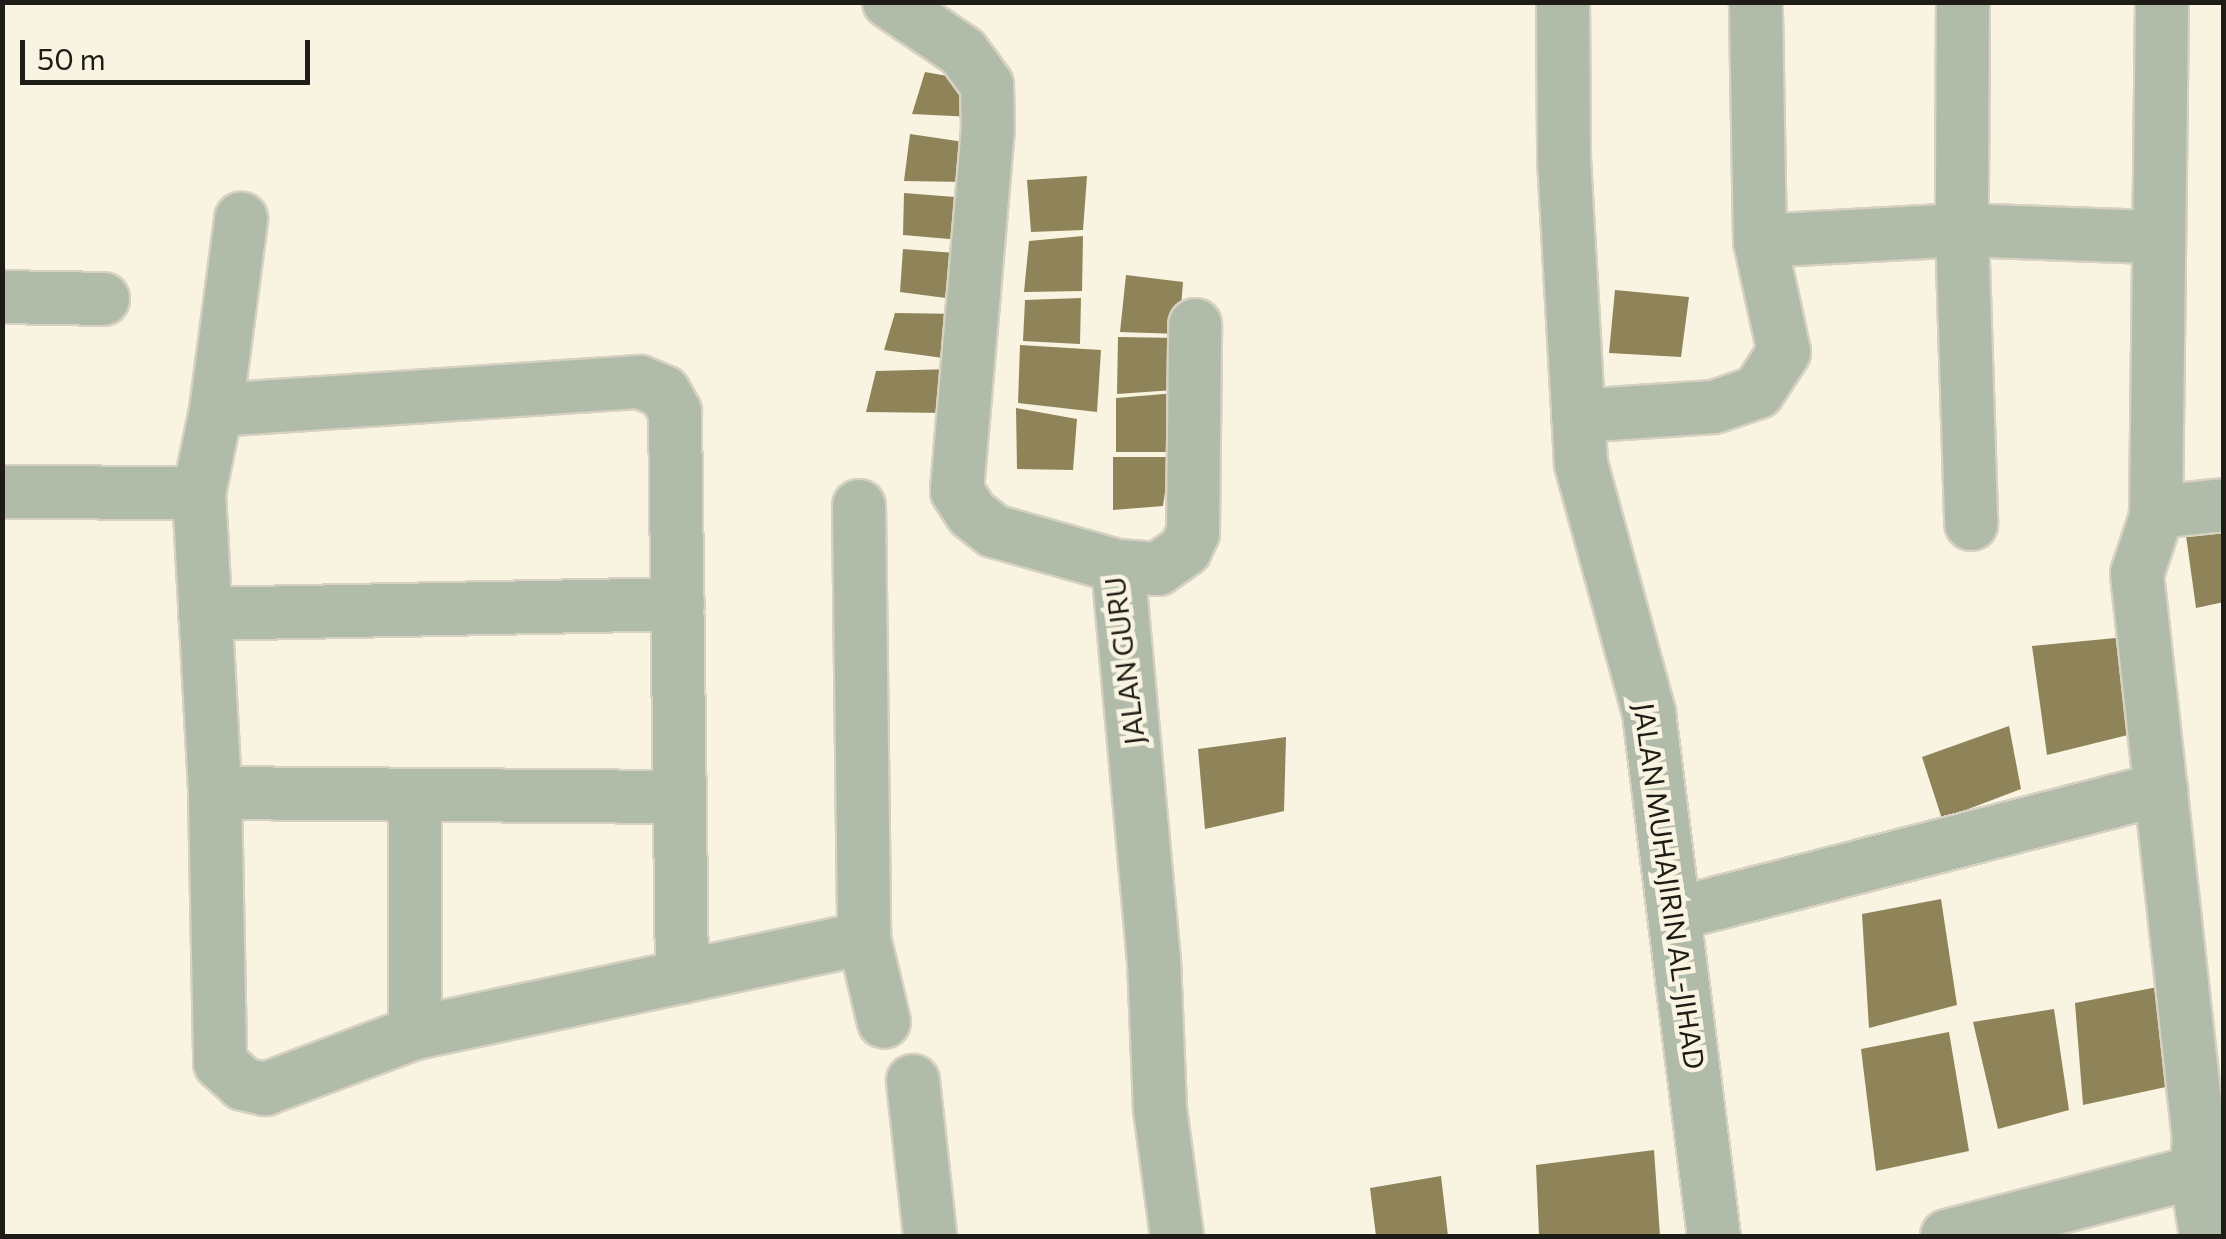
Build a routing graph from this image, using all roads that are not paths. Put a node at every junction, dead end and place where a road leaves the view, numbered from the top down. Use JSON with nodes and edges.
{"nodes":[{"id":1,"x":889,"y":2,"type":"edge"},
{"id":2,"x":1563,"y":2,"type":"edge"},
{"id":3,"x":1756,"y":2,"type":"edge"},
{"id":4,"x":1963,"y":2,"type":"edge"},
{"id":5,"x":2162,"y":2,"type":"edge"},
{"id":6,"x":241,"y":219,"type":"dead end"},
{"id":7,"x":1962,"y":230,"type":"junction"},
{"id":8,"x":2157,"y":237,"type":"junction"},
{"id":9,"x":1760,"y":241,"type":"junction"},
{"id":10,"x":2,"y":297,"type":"edge"},
{"id":11,"x":102,"y":299,"type":"dead end"},
{"id":12,"x":1195,"y":325,"type":"dead end"},
{"id":13,"x":216,"y":410,"type":"junction"},
{"id":14,"x":1578,"y":416,"type":"junction"},
{"id":15,"x":2,"y":492,"type":"edge"},
{"id":16,"x":199,"y":493,"type":"junction"},
{"id":17,"x":2224,"y":504,"type":"edge"},
{"id":18,"x":858,"y":506,"type":"dead end"},
{"id":19,"x":2156,"y":512,"type":"junction"},
{"id":20,"x":1971,"y":524,"type":"dead end"},
{"id":21,"x":1118,"y":566,"type":"junction"},
{"id":22,"x":678,"y":604,"type":"junction"},
{"id":23,"x":205,"y":614,"type":"junction"},
{"id":24,"x":2161,"y":789,"type":"junction"},
{"id":25,"x":215,"y":794,"type":"junction"},
{"id":26,"x":415,"y":796,"type":"junction"},
{"id":27,"x":680,"y":797,"type":"junction"},
{"id":28,"x":1675,"y":914,"type":"junction"},
{"id":29,"x":864,"y":938,"type":"junction"},
{"id":30,"x":682,"y":977,"type":"junction"},
{"id":31,"x":884,"y":1022,"type":"dead end"},
{"id":32,"x":416,"y":1033,"type":"junction"},
{"id":33,"x":913,"y":1080,"type":"dead end"},
{"id":34,"x":2196,"y":1172,"type":"junction"},
{"id":35,"x":930,"y":1236,"type":"edge"},
{"id":36,"x":1177,"y":1236,"type":"edge"},
{"id":37,"x":1714,"y":1236,"type":"edge"},
{"id":38,"x":1948,"y":1236,"type":"edge"},
{"id":39,"x":2206,"y":1236,"type":"edge"}],
"edges":[{"from":1,"to":21,"type":"street","name":"JALAN GURU"},
{"from":2,"to":14,"type":"street","name":"JALAN MUHAJIRIN AL-JIHAD"},
{"from":3,"to":9,"type":"street"},
{"from":4,"to":7,"type":"street"},
{"from":5,"to":8,"type":"street"},
{"from":6,"to":13,"type":"street"},
{"from":7,"to":8,"type":"street"},
{"from":7,"to":9,"type":"street"},
{"from":7,"to":20,"type":"street"},
{"from":8,"to":19,"type":"street"},
{"from":9,"to":14,"type":"street"},
{"from":10,"to":11,"type":"street"},
{"from":12,"to":21,"type":"street"},
{"from":13,"to":16,"type":"street"},
{"from":13,"to":22,"type":"street"},
{"from":14,"to":28,"type":"street","name":"JALAN MUHAJIRIN AL-JIHAD"},
{"from":15,"to":16,"type":"street"},
{"from":16,"to":23,"type":"street"},
{"from":17,"to":19,"type":"street"},
{"from":18,"to":29,"type":"street"},
{"from":19,"to":24,"type":"street"},
{"from":21,"to":36,"type":"street","name":"JALAN GURU"},
{"from":22,"to":23,"type":"street"},
{"from":22,"to":27,"type":"street"},
{"from":23,"to":25,"type":"street"},
{"from":24,"to":28,"type":"street"},
{"from":24,"to":34,"type":"street"},
{"from":25,"to":26,"type":"street"},
{"from":25,"to":32,"type":"street"},
{"from":26,"to":27,"type":"street"},
{"from":26,"to":32,"type":"street"},
{"from":27,"to":30,"type":"street"},
{"from":28,"to":37,"type":"street","name":"JALAN MUHAJIRIN AL-JIHAD"},
{"from":29,"to":30,"type":"street"},
{"from":29,"to":31,"type":"street"},
{"from":30,"to":32,"type":"street"},
{"from":33,"to":35,"type":"street"},
{"from":34,"to":38,"type":"street"},
{"from":34,"to":39,"type":"street"}]}
